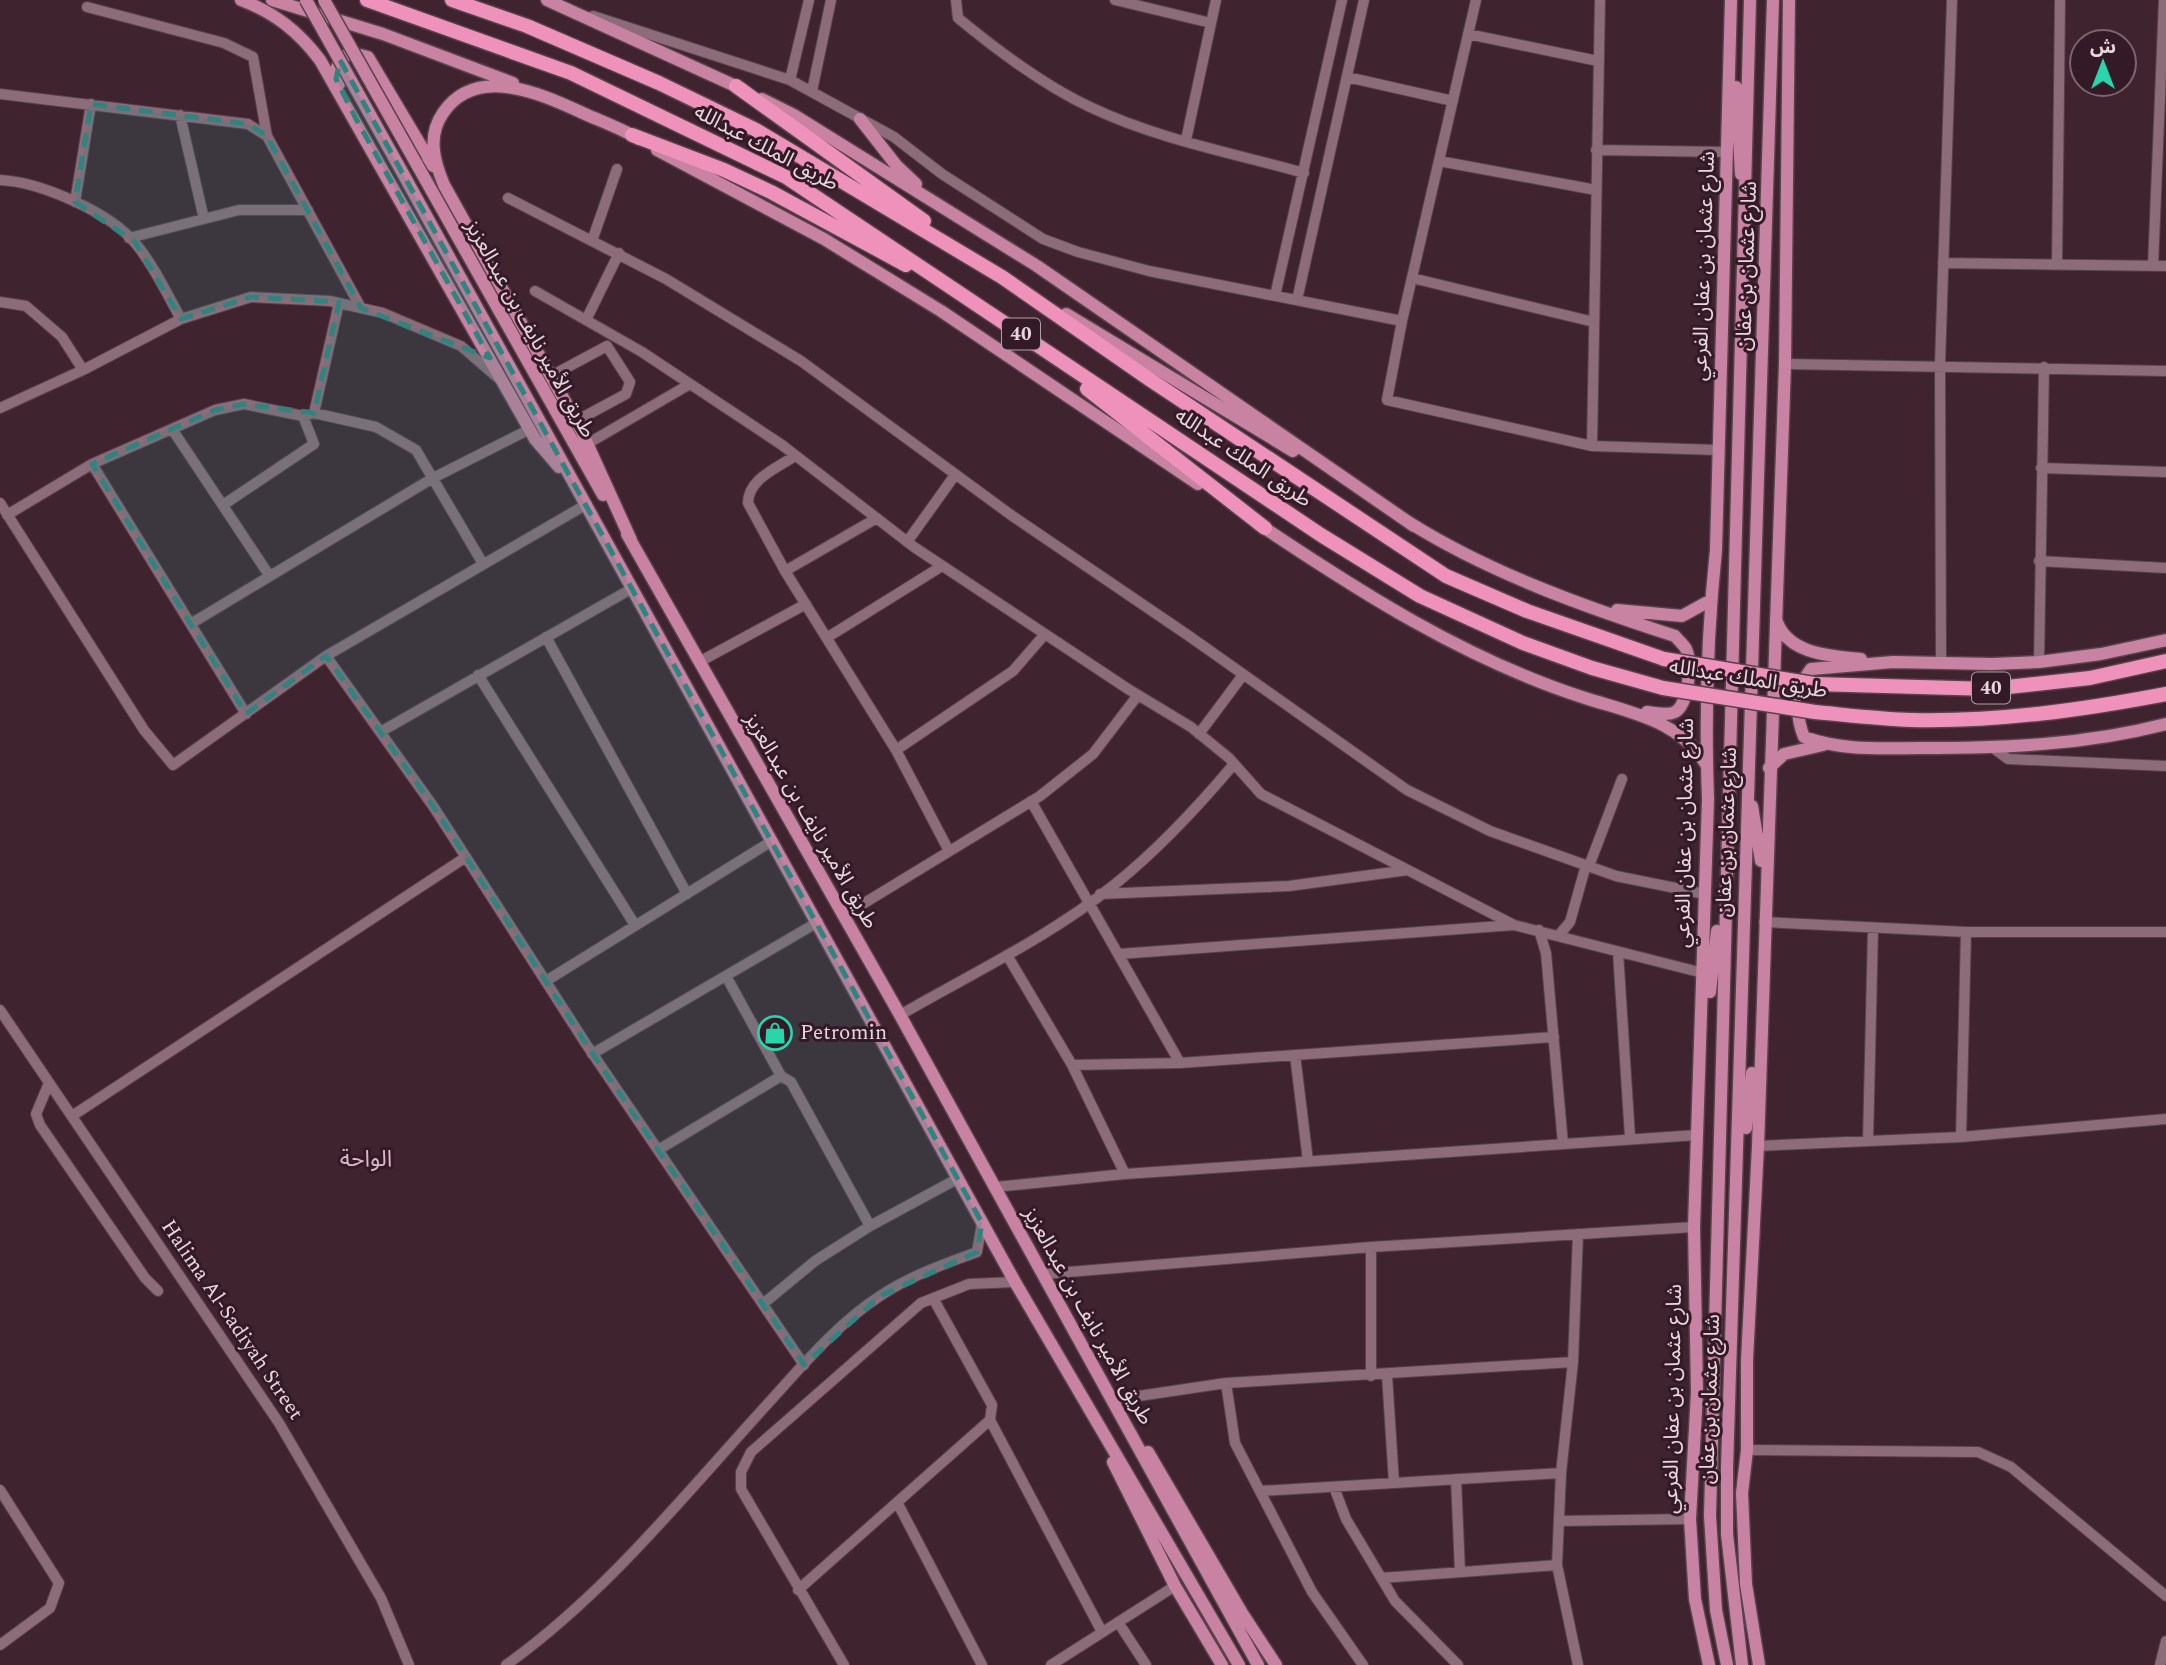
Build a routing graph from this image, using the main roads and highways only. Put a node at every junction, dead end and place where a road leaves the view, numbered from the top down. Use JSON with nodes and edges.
{"nodes":[{"id":1,"x":241,"y":0,"type":"edge"},
{"id":2,"x":272,"y":0,"type":"edge"},
{"id":3,"x":306,"y":0,"type":"edge"},
{"id":4,"x":324,"y":0,"type":"edge"},
{"id":5,"x":368,"y":0,"type":"edge"},
{"id":6,"x":452,"y":0,"type":"edge"},
{"id":7,"x":547,"y":0,"type":"edge"},
{"id":8,"x":1731,"y":0,"type":"edge"},
{"id":9,"x":1751,"y":0,"type":"edge"},
{"id":10,"x":1774,"y":0,"type":"edge"},
{"id":11,"x":1789,"y":0,"type":"edge"},
{"id":12,"x":1731,"y":20,"type":"junction"},
{"id":13,"x":736,"y":86,"type":"junction"},
{"id":14,"x":536,"y":92,"type":"junction"},
{"id":15,"x":355,"y":117,"type":"junction"},
{"id":16,"x":860,"y":119,"type":"road end"},
{"id":17,"x":632,"y":135,"type":"junction"},
{"id":18,"x":444,"y":185,"type":"junction"},
{"id":19,"x":1785,"y":195,"type":"junction"},
{"id":20,"x":1746,"y":199,"type":"junction"},
{"id":21,"x":937,"y":204,"type":"junction"},
{"id":22,"x":1002,"y":277,"type":"junction"},
{"id":23,"x":979,"y":305,"type":"junction"},
{"id":24,"x":577,"y":487,"type":"junction"},
{"id":25,"x":1414,"y":526,"type":"junction"},
{"id":26,"x":1265,"y":528,"type":"junction"},
{"id":27,"x":631,"y":540,"type":"junction"},
{"id":28,"x":1711,"y":600,"type":"junction"},
{"id":29,"x":1596,"y":607,"type":"junction"},
{"id":30,"x":1774,"y":611,"type":"junction"},
{"id":31,"x":2166,"y":640,"type":"edge"},
{"id":32,"x":2166,"y":661,"type":"edge"},
{"id":33,"x":1892,"y":662,"type":"junction"},
{"id":34,"x":2166,"y":694,"type":"edge"},
{"id":35,"x":1606,"y":705,"type":"junction"},
{"id":36,"x":2166,"y":724,"type":"edge"},
{"id":37,"x":1824,"y":744,"type":"junction"},
{"id":38,"x":1707,"y":766,"type":"junction"},
{"id":39,"x":1768,"y":768,"type":"junction"},
{"id":40,"x":1747,"y":772,"type":"junction"},
{"id":41,"x":1726,"y":847,"type":"junction"},
{"id":42,"x":1765,"y":889,"type":"junction"},
{"id":43,"x":1761,"y":995,"type":"junction"},
{"id":44,"x":1698,"y":1100,"type":"junction"},
{"id":45,"x":1735,"y":1226,"type":"junction"},
{"id":46,"x":1112,"y":1400,"type":"junction"},
{"id":47,"x":1090,"y":1410,"type":"junction"},
{"id":48,"x":1222,"y":1665,"type":"edge"},
{"id":49,"x":1239,"y":1665,"type":"edge"},
{"id":50,"x":1258,"y":1665,"type":"edge"},
{"id":51,"x":1276,"y":1665,"type":"edge"},
{"id":52,"x":1709,"y":1665,"type":"edge"},
{"id":53,"x":1727,"y":1665,"type":"edge"},
{"id":54,"x":1742,"y":1665,"type":"edge"},
{"id":55,"x":1759,"y":1665,"type":"edge"}],
"edges":[{"from":1,"to":15,"type":"main road"},
{"from":2,"to":14,"type":"main road"},
{"from":3,"to":24,"type":"main road","name":"طريق الأمير نايف بن عبدالعزيز","bridge":true},
{"from":4,"to":27,"type":"main road","name":"طريق الأمير نايف بن عبدالعزيز","bridge":true},
{"from":5,"to":23,"type":"highway","name":"طريق الملك عبدالله","number":"40"},
{"from":6,"to":22,"type":"highway","name":"طريق الملك عبدالله","number":"40"},
{"from":7,"to":13,"type":"main road"},
{"from":8,"to":12,"type":"main road","name":"شارع عثمان بن عفان الفرعي"},
{"from":9,"to":20,"type":"main road","name":"شارع عثمان بن عفان"},
{"from":10,"to":19,"type":"main road"},
{"from":10,"to":40,"type":"main road","name":"شارع عثمان بن عفان"},
{"from":11,"to":19,"type":"main road"},
{"from":12,"to":20,"type":"main road"},
{"from":12,"to":28,"type":"main road","name":"شارع عثمان بن عفان الفرعي"},
{"from":13,"to":21,"type":"main road"},
{"from":13,"to":22,"type":"highway"},
{"from":14,"to":17,"type":"main road"},
{"from":14,"to":18,"type":"main road"},
{"from":15,"to":18,"type":"main road"},
{"from":15,"to":24,"type":"main road"},
{"from":16,"to":21,"type":"main road"},
{"from":17,"to":23,"type":"highway"},
{"from":17,"to":26,"type":"main road"},
{"from":18,"to":27,"type":"main road"},
{"from":19,"to":30,"type":"main road"},
{"from":20,"to":41,"type":"main road","name":"شارع عثمان بن عفان"},
{"from":21,"to":25,"type":"main road"},
{"from":22,"to":25,"type":"main road"},
{"from":22,"to":32,"type":"highway","name":"طريق الملك عبدالله","number":"40","bridge":true},
{"from":23,"to":26,"type":"highway"},
{"from":23,"to":34,"type":"highway","name":"طريق الملك عبدالله","number":"40","bridge":true},
{"from":24,"to":47,"type":"main road","name":"طريق الأمير نايف بن عبدالعزيز"},
{"from":25,"to":29,"type":"main road"},
{"from":26,"to":35,"type":"main road"},
{"from":27,"to":46,"type":"main road","name":"طريق الأمير نايف بن عبدالعزيز"},
{"from":28,"to":29,"type":"main road"},
{"from":28,"to":38,"type":"main road","name":"شارع عثمان بن عفان الفرعي"},
{"from":29,"to":35,"type":"main road"},
{"from":30,"to":33,"type":"main road"},
{"from":30,"to":39,"type":"main road"},
{"from":31,"to":33,"type":"main road"},
{"from":33,"to":37,"type":"main road"},
{"from":35,"to":38,"type":"main road"},
{"from":36,"to":37,"type":"main road"},
{"from":37,"to":39,"type":"main road"},
{"from":38,"to":44,"type":"main road","name":"شارع عثمان بن عفان الفرعي"},
{"from":39,"to":42,"type":"main road"},
{"from":40,"to":42,"type":"main road"},
{"from":40,"to":45,"type":"main road","name":"شارع عثمان بن عفان"},
{"from":41,"to":44,"type":"main road"},
{"from":41,"to":53,"type":"main road","name":"شارع عثمان بن عفان"},
{"from":42,"to":43,"type":"main road"},
{"from":43,"to":45,"type":"main road"},
{"from":43,"to":55,"type":"main road"},
{"from":44,"to":52,"type":"main road","name":"شارع عثمان بن عفان الفرعي"},
{"from":45,"to":54,"type":"main road","name":"شارع عثمان بن عفان"},
{"from":46,"to":50,"type":"main road","name":"طريق الأمير نايف بن عبدالعزيز"},
{"from":46,"to":51,"type":"main road"},
{"from":47,"to":48,"type":"main road"},
{"from":47,"to":49,"type":"main road","name":"طريق الأمير نايف بن عبدالعزيز"}]}
